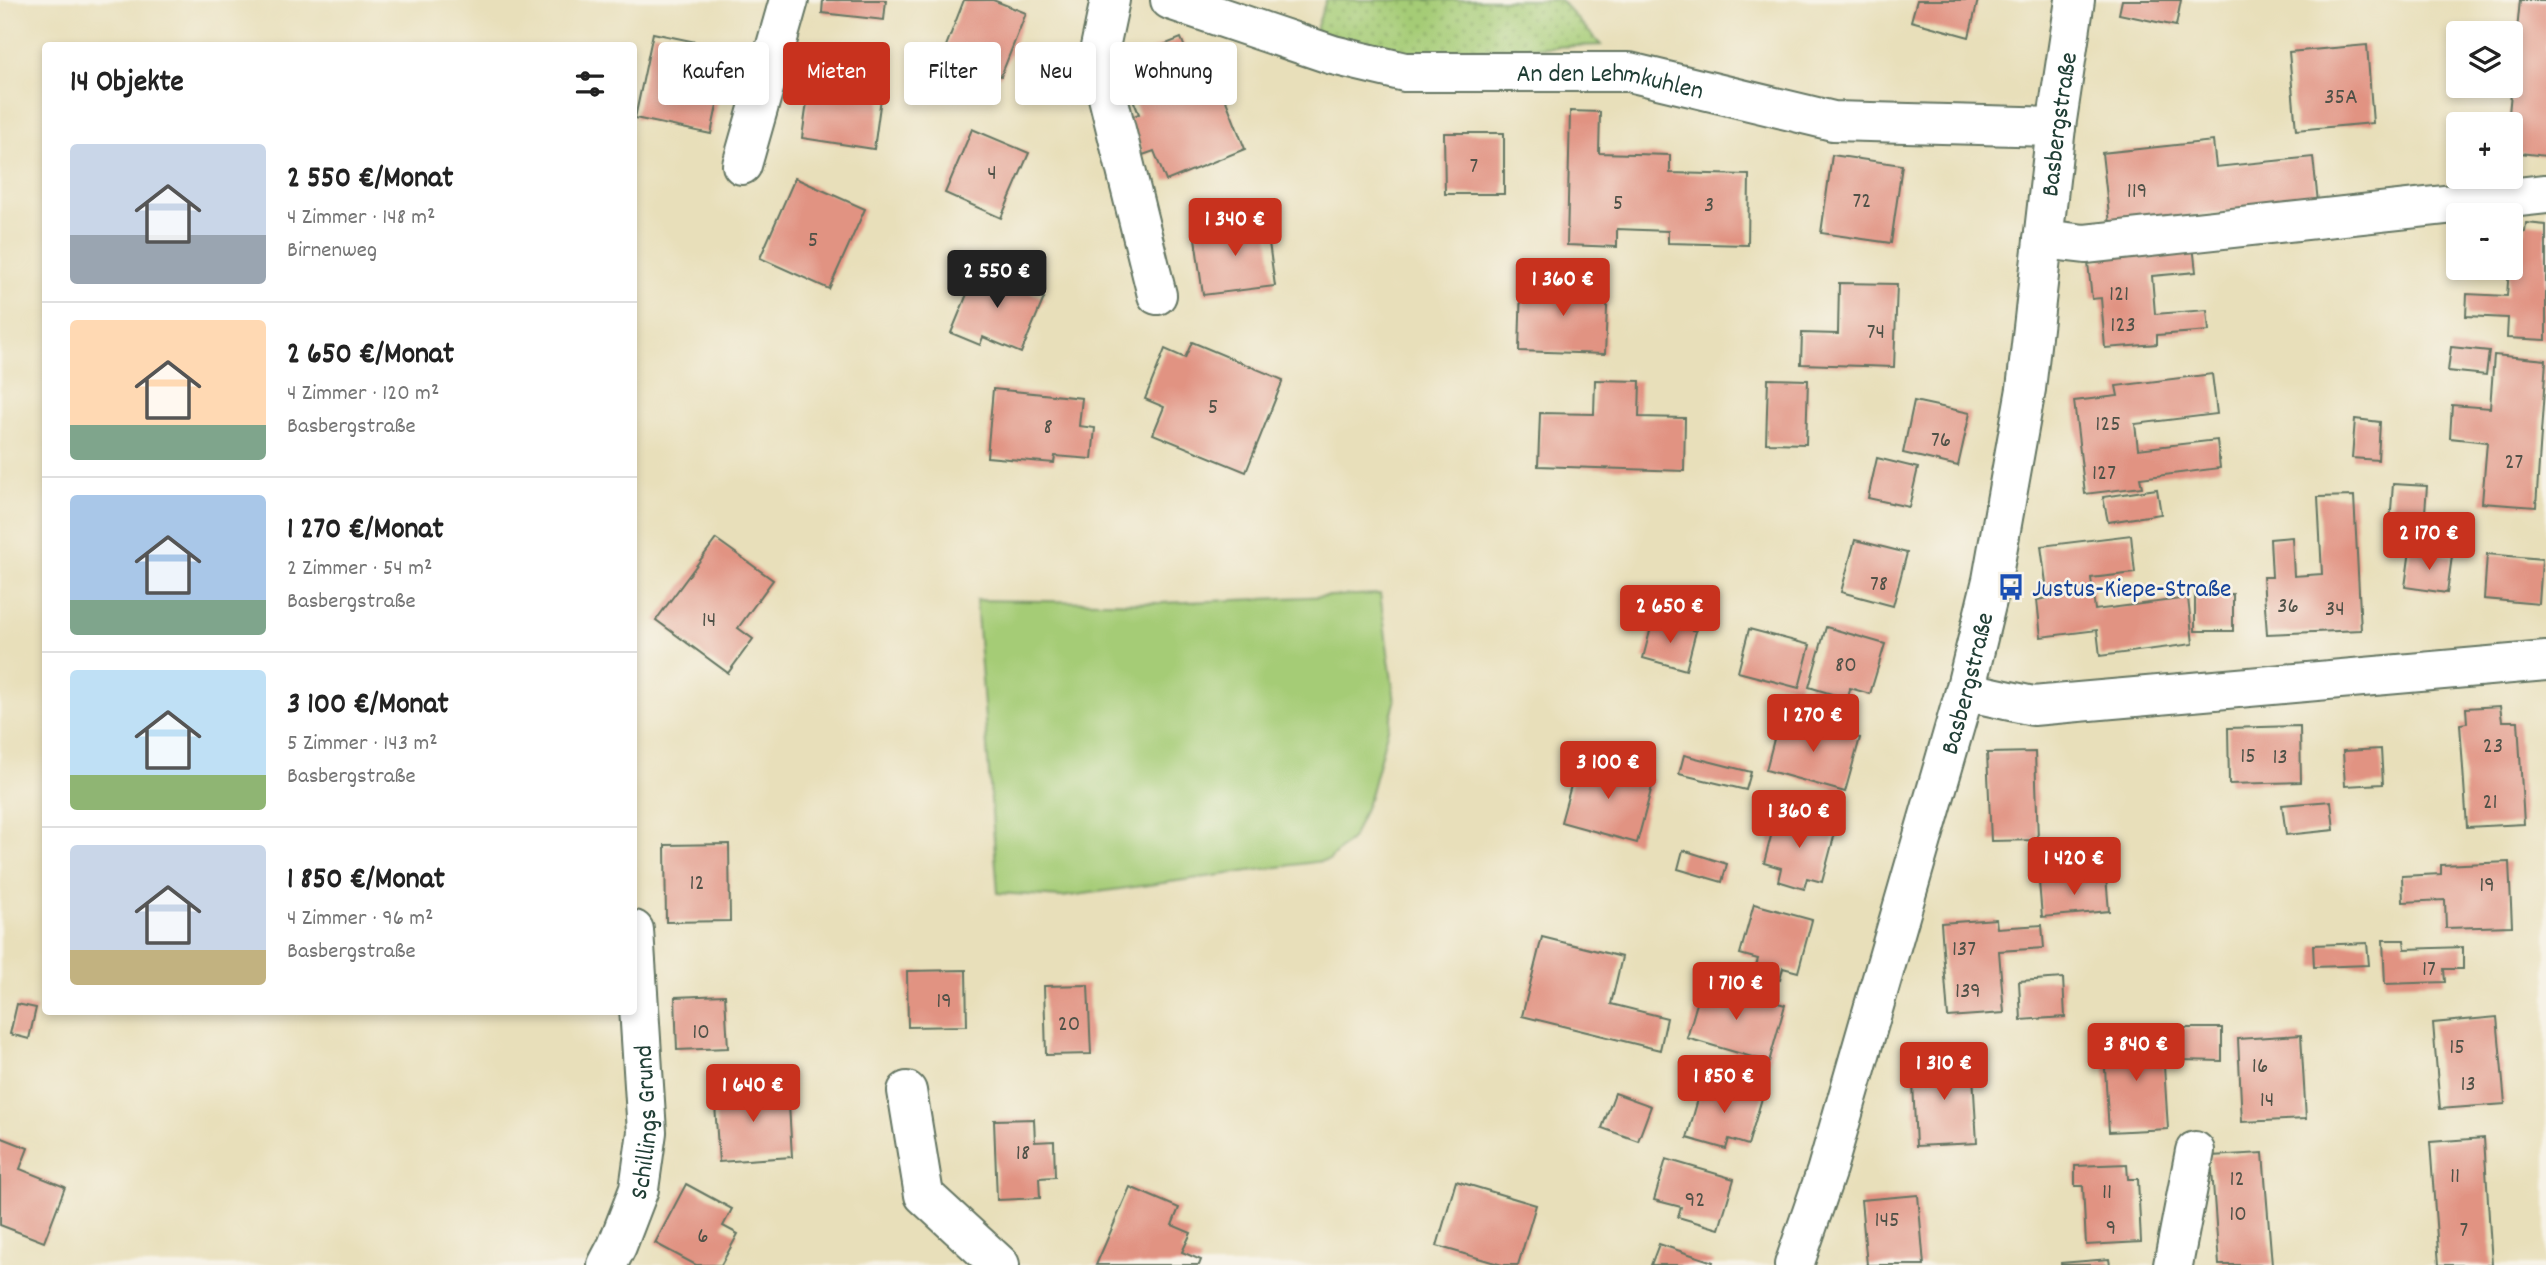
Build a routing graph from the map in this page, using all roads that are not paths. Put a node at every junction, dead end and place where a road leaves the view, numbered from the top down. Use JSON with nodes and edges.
{"nodes":[{"id":1,"x":789,"y":0,"type":"edge"},
{"id":2,"x":1110,"y":0,"type":"edge"},
{"id":3,"x":1170,"y":0,"type":"edge"},
{"id":4,"x":2075,"y":0,"type":"edge"},
{"id":5,"x":2056,"y":127,"type":"junction"},
{"id":6,"x":742,"y":165,"type":"dead end"},
{"id":7,"x":2546,"y":194,"type":"edge"},
{"id":8,"x":2043,"y":239,"type":"junction"},
{"id":9,"x":1157,"y":295,"type":"dead end"},
{"id":10,"x":2546,"y":661,"type":"edge"},
{"id":11,"x":1965,"y":691,"type":"junction"},
{"id":12,"x":637,"y":977,"type":"edge"},
{"id":13,"x":907,"y":1091,"type":"dead end"},
{"id":14,"x":2195,"y":1151,"type":"dead end"},
{"id":15,"x":607,"y":1265,"type":"edge"},
{"id":16,"x":1000,"y":1265,"type":"edge"},
{"id":17,"x":1794,"y":1265,"type":"edge"},
{"id":18,"x":2174,"y":1265,"type":"edge"}],
"edges":[{"from":1,"to":6,"type":"street"},
{"from":2,"to":9,"type":"street"},
{"from":3,"to":5,"type":"street","name":"An den Lehmkuhlen"},
{"from":4,"to":5,"type":"street","name":"Basbergstraße"},
{"from":5,"to":8,"type":"street","name":"Basbergstraße"},
{"from":7,"to":8,"type":"street"},
{"from":8,"to":11,"type":"street","name":"Basbergstraße"},
{"from":10,"to":11,"type":"street"},
{"from":11,"to":17,"type":"street","name":"Basbergstraße"},
{"from":12,"to":15,"type":"street","name":"Schillings Grund"},
{"from":13,"to":16,"type":"street"},
{"from":14,"to":18,"type":"street"}]}
